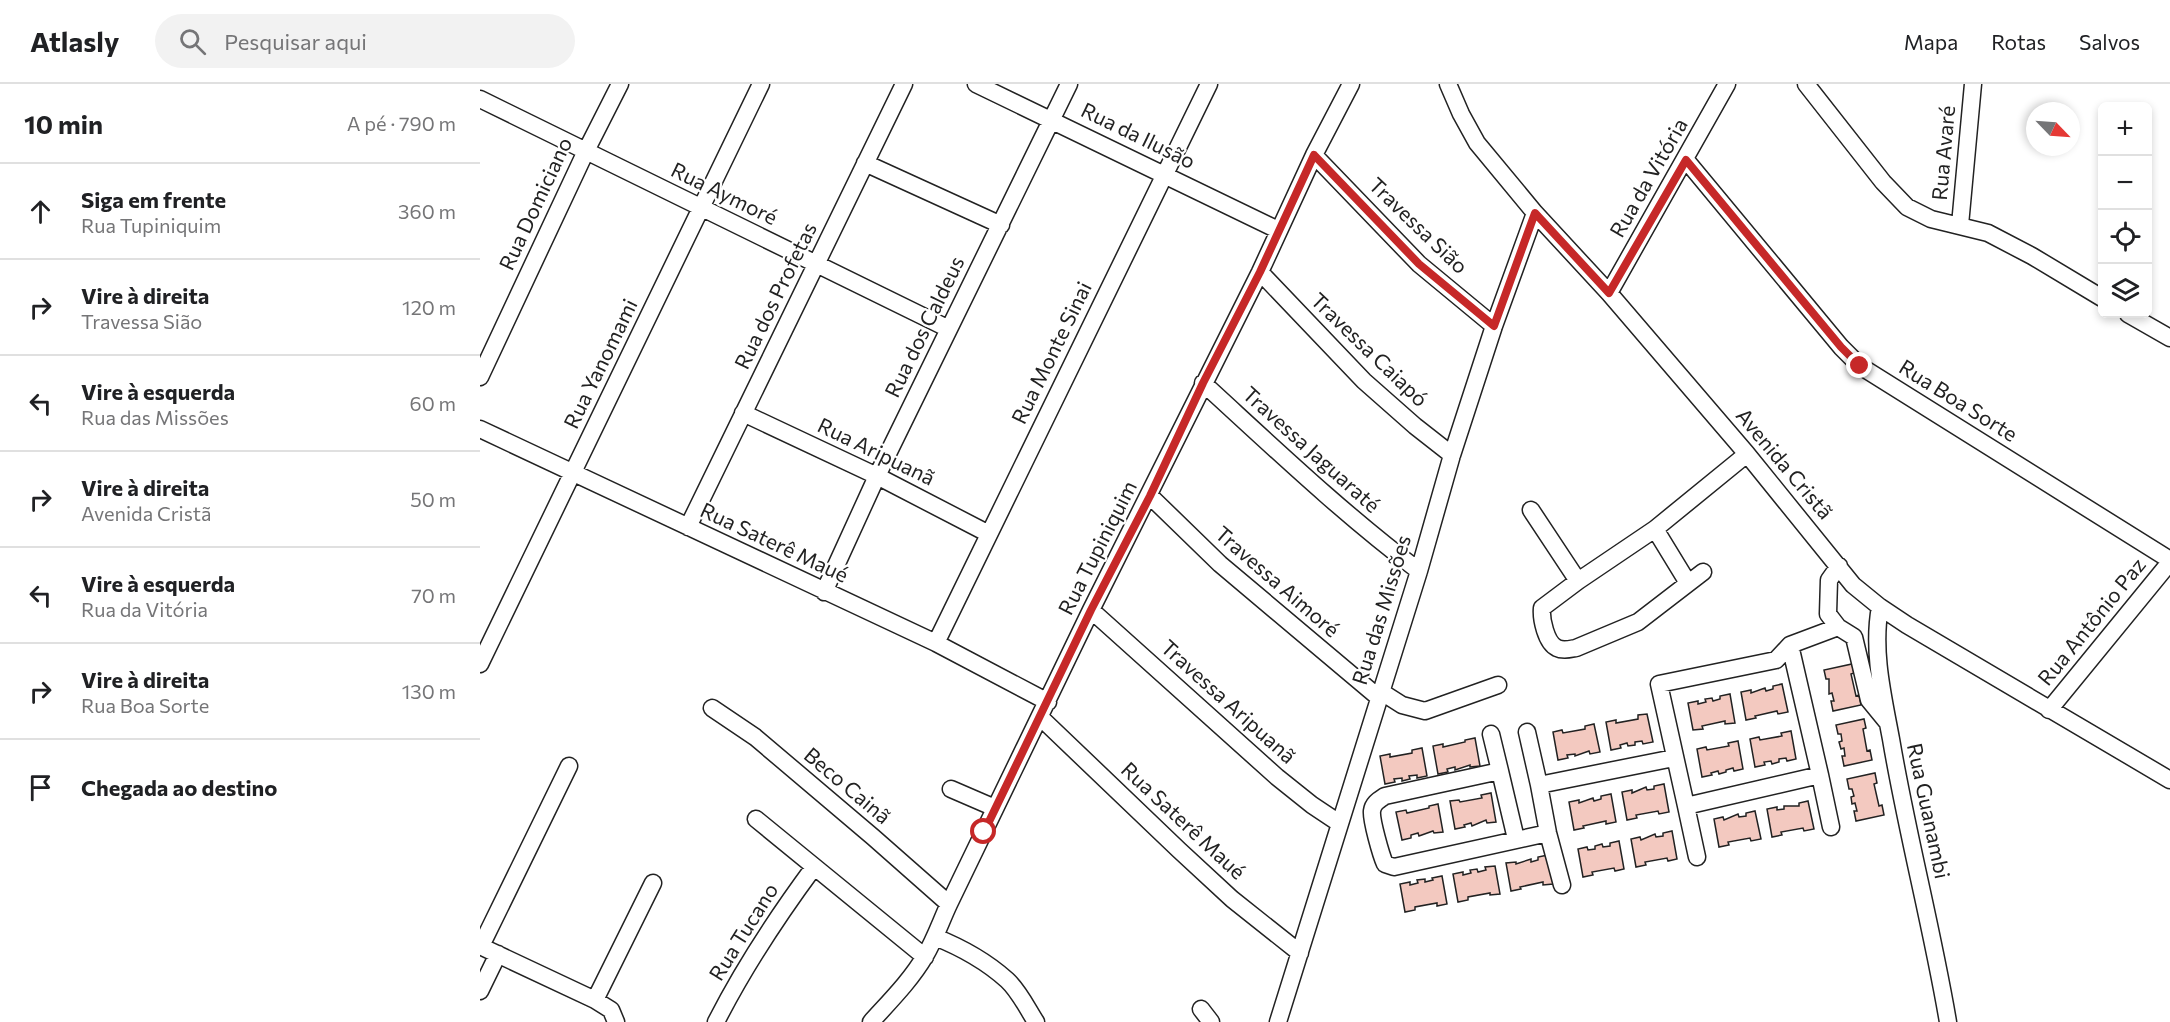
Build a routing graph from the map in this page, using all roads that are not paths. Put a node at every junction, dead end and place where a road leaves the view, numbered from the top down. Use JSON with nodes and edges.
{"nodes":[{"id":1,"x":482,"y":84,"type":"edge"},
{"id":2,"x":620,"y":84,"type":"edge"},
{"id":3,"x":761,"y":84,"type":"edge"},
{"id":4,"x":904,"y":84,"type":"edge"},
{"id":5,"x":976,"y":84,"type":"edge"},
{"id":6,"x":1069,"y":84,"type":"edge"},
{"id":7,"x":1209,"y":84,"type":"edge"},
{"id":8,"x":1351,"y":84,"type":"edge"},
{"id":9,"x":1448,"y":84,"type":"edge"},
{"id":10,"x":1727,"y":84,"type":"edge"},
{"id":11,"x":1806,"y":84,"type":"edge"},
{"id":12,"x":1973,"y":84,"type":"edge"},
{"id":13,"x":480,"y":88,"type":"edge"},
{"id":14,"x":480,"y":99,"type":"edge"},
{"id":15,"x":1052,"y":119,"type":"junction"},
{"id":16,"x":586,"y":151,"type":"junction"},
{"id":17,"x":1314,"y":155,"type":"junction"},
{"id":18,"x":1686,"y":160,"type":"junction"},
{"id":19,"x":865,"y":163,"type":"junction"},
{"id":20,"x":1164,"y":175,"type":"junction"},
{"id":21,"x":702,"y":208,"type":"junction"},
{"id":22,"x":1535,"y":213,"type":"junction"},
{"id":23,"x":1001,"y":225,"type":"junction"},
{"id":24,"x":1960,"y":225,"type":"junction"},
{"id":25,"x":1278,"y":230,"type":"junction"},
{"id":26,"x":816,"y":264,"type":"junction"},
{"id":27,"x":1260,"y":272,"type":"junction"},
{"id":28,"x":1609,"y":293,"type":"junction"},
{"id":29,"x":2098,"y":295,"type":"edge"},
{"id":30,"x":2135,"y":318,"type":"edge"},
{"id":31,"x":1494,"y":326,"type":"junction"},
{"id":32,"x":949,"y":329,"type":"junction"},
{"id":33,"x":2170,"y":338,"type":"edge"},
{"id":34,"x":480,"y":377,"type":"edge"},
{"id":35,"x":1203,"y":383,"type":"junction"},
{"id":36,"x":743,"y":413,"type":"junction"},
{"id":37,"x":480,"y":429,"type":"edge"},
{"id":38,"x":1452,"y":454,"type":"junction"},
{"id":39,"x":1746,"y":454,"type":"junction"},
{"id":40,"x":573,"y":472,"type":"junction"},
{"id":41,"x":877,"y":476,"type":"junction"},
{"id":42,"x":1150,"y":496,"type":"junction"},
{"id":43,"x":1531,"y":510,"type":"dead end"},
{"id":44,"x":688,"y":527,"type":"junction"},
{"id":45,"x":1655,"y":529,"type":"junction"},
{"id":46,"x":989,"y":534,"type":"junction"},
{"id":47,"x":2170,"y":561,"type":"edge"},
{"id":48,"x":1839,"y":566,"type":"junction"},
{"id":49,"x":1419,"y":571,"type":"junction"},
{"id":50,"x":1703,"y":572,"type":"dead end"},
{"id":51,"x":1578,"y":581,"type":"junction"},
{"id":52,"x":1688,"y":583,"type":"junction"},
{"id":53,"x":824,"y":592,"type":"junction"},
{"id":54,"x":1880,"y":607,"type":"junction"},
{"id":55,"x":1091,"y":610,"type":"junction"},
{"id":56,"x":1838,"y":627,"type":"junction"},
{"id":57,"x":936,"y":643,"type":"junction"},
{"id":58,"x":1790,"y":645,"type":"junction"},
{"id":59,"x":480,"y":664,"type":"edge"},
{"id":60,"x":1498,"y":685,"type":"dead end"},
{"id":61,"x":1379,"y":694,"type":"junction"},
{"id":62,"x":712,"y":708,"type":"dead end"},
{"id":63,"x":1044,"y":709,"type":"junction"},
{"id":64,"x":2049,"y":710,"type":"junction"},
{"id":65,"x":1888,"y":722,"type":"junction"},
{"id":66,"x":1527,"y":732,"type":"dead end"},
{"id":67,"x":1491,"y":734,"type":"dead end"},
{"id":68,"x":1674,"y":758,"type":"junction"},
{"id":69,"x":569,"y":766,"type":"dead end"},
{"id":70,"x":1500,"y":771,"type":"junction"},
{"id":71,"x":1820,"y":775,"type":"junction"},
{"id":72,"x":2170,"y":780,"type":"edge"},
{"id":73,"x":1539,"y":785,"type":"junction"},
{"id":74,"x":951,"y":789,"type":"dead end"},
{"id":75,"x":1686,"y":806,"type":"junction"},
{"id":76,"x":995,"y":808,"type":"junction"},
{"id":77,"x":756,"y":819,"type":"dead end"},
{"id":78,"x":1339,"y":823,"type":"junction"},
{"id":79,"x":1831,"y":827,"type":"dead end"},
{"id":80,"x":1548,"y":833,"type":"junction"},
{"id":81,"x":1516,"y":839,"type":"junction"},
{"id":82,"x":1697,"y":857,"type":"dead end"},
{"id":83,"x":814,"y":867,"type":"junction"},
{"id":84,"x":653,"y":884,"type":"dead end"},
{"id":85,"x":1562,"y":885,"type":"dead end"},
{"id":86,"x":949,"y":904,"type":"junction"},
{"id":87,"x":935,"y":937,"type":"junction"},
{"id":88,"x":481,"y":946,"type":"edge"},
{"id":89,"x":1300,"y":953,"type":"junction"},
{"id":90,"x":498,"y":954,"type":"junction"},
{"id":91,"x":925,"y":957,"type":"junction"},
{"id":92,"x":480,"y":991,"type":"edge"},
{"id":93,"x":595,"y":1000,"type":"junction"},
{"id":94,"x":616,"y":1022,"type":"edge"},
{"id":95,"x":716,"y":1022,"type":"edge"},
{"id":96,"x":871,"y":1022,"type":"edge"},
{"id":97,"x":1035,"y":1022,"type":"edge"},
{"id":98,"x":1278,"y":1022,"type":"edge"},
{"id":99,"x":1948,"y":1022,"type":"edge"}],
"edges":[{"from":1,"to":13,"type":"street"},
{"from":2,"to":16,"type":"street","name":"Rua Domiciano"},
{"from":3,"to":21,"type":"street","name":"Rua Yanomami"},
{"from":4,"to":19,"type":"street","name":"Rua dos Profetas"},
{"from":5,"to":15,"type":"street","name":"Rua da Ilusão"},
{"from":6,"to":15,"type":"street","name":"Rua dos Caldeus"},
{"from":7,"to":20,"type":"street","name":"Rua Monte Sinai"},
{"from":8,"to":17,"type":"street","name":"Rua Tupiniquim"},
{"from":9,"to":22,"type":"street","name":"Avenida Cristã"},
{"from":10,"to":18,"type":"street","name":"Rua da Vitória"},
{"from":11,"to":24,"type":"street"},
{"from":12,"to":24,"type":"street","name":"Rua Avaré"},
{"from":14,"to":16,"type":"street","name":"Rua Aymoré"},
{"from":15,"to":20,"type":"street","name":"Rua da Ilusão"},
{"from":15,"to":23,"type":"street","name":"Rua dos Caldeus"},
{"from":16,"to":21,"type":"street","name":"Rua Aymoré"},
{"from":16,"to":34,"type":"street","name":"Rua Domiciano"},
{"from":17,"to":25,"type":"street","name":"Rua Tupiniquim"},
{"from":17,"to":31,"type":"street","name":"Travessa Sião"},
{"from":18,"to":28,"type":"street","name":"Rua da Vitória"},
{"from":18,"to":47,"type":"street","name":"Rua Boa Sorte"},
{"from":19,"to":23,"type":"street"},
{"from":19,"to":26,"type":"street","name":"Rua dos Profetas"},
{"from":20,"to":25,"type":"street","name":"Rua da Ilusão"},
{"from":20,"to":46,"type":"street","name":"Rua Monte Sinai"},
{"from":21,"to":26,"type":"street","name":"Rua Aymoré"},
{"from":21,"to":40,"type":"street","name":"Rua Yanomami"},
{"from":22,"to":28,"type":"street","name":"Avenida Cristã"},
{"from":22,"to":31,"type":"street","name":"Rua das Missões"},
{"from":23,"to":32,"type":"street","name":"Rua dos Caldeus"},
{"from":24,"to":29,"type":"street"},
{"from":25,"to":27,"type":"street","name":"Rua Tupiniquim"},
{"from":26,"to":32,"type":"street","name":"Rua Aymoré"},
{"from":26,"to":36,"type":"street","name":"Rua dos Profetas"},
{"from":27,"to":35,"type":"street","name":"Rua Tupiniquim"},
{"from":27,"to":38,"type":"street","name":"Travessa Caiapó"},
{"from":28,"to":39,"type":"street","name":"Avenida Cristã"},
{"from":30,"to":33,"type":"street"},
{"from":31,"to":38,"type":"street","name":"Rua das Missões"},
{"from":32,"to":41,"type":"street","name":"Rua dos Caldeus"},
{"from":35,"to":42,"type":"street","name":"Rua Tupiniquim"},
{"from":35,"to":49,"type":"street","name":"Travessa Jaguaraté"},
{"from":36,"to":41,"type":"street","name":"Rua Aripuanã"},
{"from":36,"to":44,"type":"street","name":"Rua dos Profetas"},
{"from":37,"to":40,"type":"street","name":"Rua Saterê Maué"},
{"from":38,"to":49,"type":"street","name":"Rua das Missões"},
{"from":39,"to":45,"type":"street"},
{"from":39,"to":48,"type":"street","name":"Avenida Cristã"},
{"from":40,"to":44,"type":"street","name":"Rua Saterê Maué"},
{"from":40,"to":59,"type":"street","name":"Rua Yanomami"},
{"from":41,"to":46,"type":"street","name":"Rua Aripuanã"},
{"from":41,"to":53,"type":"street","name":"Rua dos Caldeus"},
{"from":42,"to":55,"type":"street","name":"Rua Tupiniquim"},
{"from":42,"to":61,"type":"street","name":"Travessa Aimoré"},
{"from":43,"to":51,"type":"street"},
{"from":44,"to":53,"type":"street","name":"Rua Saterê Maué"},
{"from":45,"to":51,"type":"street"},
{"from":45,"to":52,"type":"street"},
{"from":46,"to":57,"type":"street","name":"Rua Monte Sinai"},
{"from":47,"to":64,"type":"street","name":"Rua Antônio Paz"},
{"from":48,"to":54,"type":"street","name":"Avenida Cristã"},
{"from":48,"to":56,"type":"street"},
{"from":49,"to":61,"type":"street","name":"Rua das Missões"},
{"from":50,"to":52,"type":"street"},
{"from":51,"to":52,"type":"street"},
{"from":53,"to":57,"type":"street","name":"Rua Saterê Maué"},
{"from":54,"to":64,"type":"street","name":"Avenida Cristã"},
{"from":54,"to":65,"type":"street","name":"Rua Guanambi"},
{"from":55,"to":63,"type":"street","name":"Rua Tupiniquim"},
{"from":55,"to":78,"type":"street","name":"Travessa Aripuanã"},
{"from":56,"to":58,"type":"street"},
{"from":56,"to":65,"type":"street"},
{"from":57,"to":63,"type":"street","name":"Rua Saterê Maué"},
{"from":58,"to":68,"type":"street"},
{"from":58,"to":71,"type":"street"},
{"from":60,"to":61,"type":"street","name":"Travessa Aimoré"},
{"from":61,"to":78,"type":"street","name":"Rua das Missões"},
{"from":62,"to":86,"type":"street","name":"Beco Cainã"},
{"from":63,"to":76,"type":"street","name":"Rua Tupiniquim"},
{"from":63,"to":89,"type":"street","name":"Rua Saterê Maué"},
{"from":64,"to":72,"type":"street","name":"Avenida Cristã"},
{"from":65,"to":99,"type":"street","name":"Rua Guanambi"},
{"from":66,"to":73,"type":"street"},
{"from":67,"to":70,"type":"street"},
{"from":68,"to":73,"type":"street"},
{"from":68,"to":75,"type":"street"},
{"from":69,"to":88,"type":"street"},
{"from":70,"to":81,"type":"street"},
{"from":70,"to":81,"type":"street"},
{"from":71,"to":75,"type":"street"},
{"from":71,"to":79,"type":"street"},
{"from":73,"to":80,"type":"street"},
{"from":74,"to":76,"type":"street"},
{"from":75,"to":82,"type":"street"},
{"from":76,"to":86,"type":"street","name":"Rua Tupiniquim"},
{"from":77,"to":83,"type":"street"},
{"from":78,"to":89,"type":"street","name":"Rua das Missões"},
{"from":80,"to":81,"type":"street"},
{"from":80,"to":85,"type":"street"},
{"from":83,"to":91,"type":"street"},
{"from":83,"to":95,"type":"street","name":"Rua Tucano"},
{"from":84,"to":93,"type":"street"},
{"from":86,"to":87,"type":"street","name":"Rua Tupiniquim"},
{"from":87,"to":91,"type":"street","name":"Rua Tupiniquim"},
{"from":87,"to":97,"type":"street"},
{"from":88,"to":90,"type":"street"},
{"from":89,"to":98,"type":"street","name":"Rua das Missões"},
{"from":90,"to":92,"type":"street"},
{"from":90,"to":93,"type":"street"},
{"from":91,"to":96,"type":"street","name":"Rua Tupiniquim"},
{"from":93,"to":94,"type":"street"}]}
